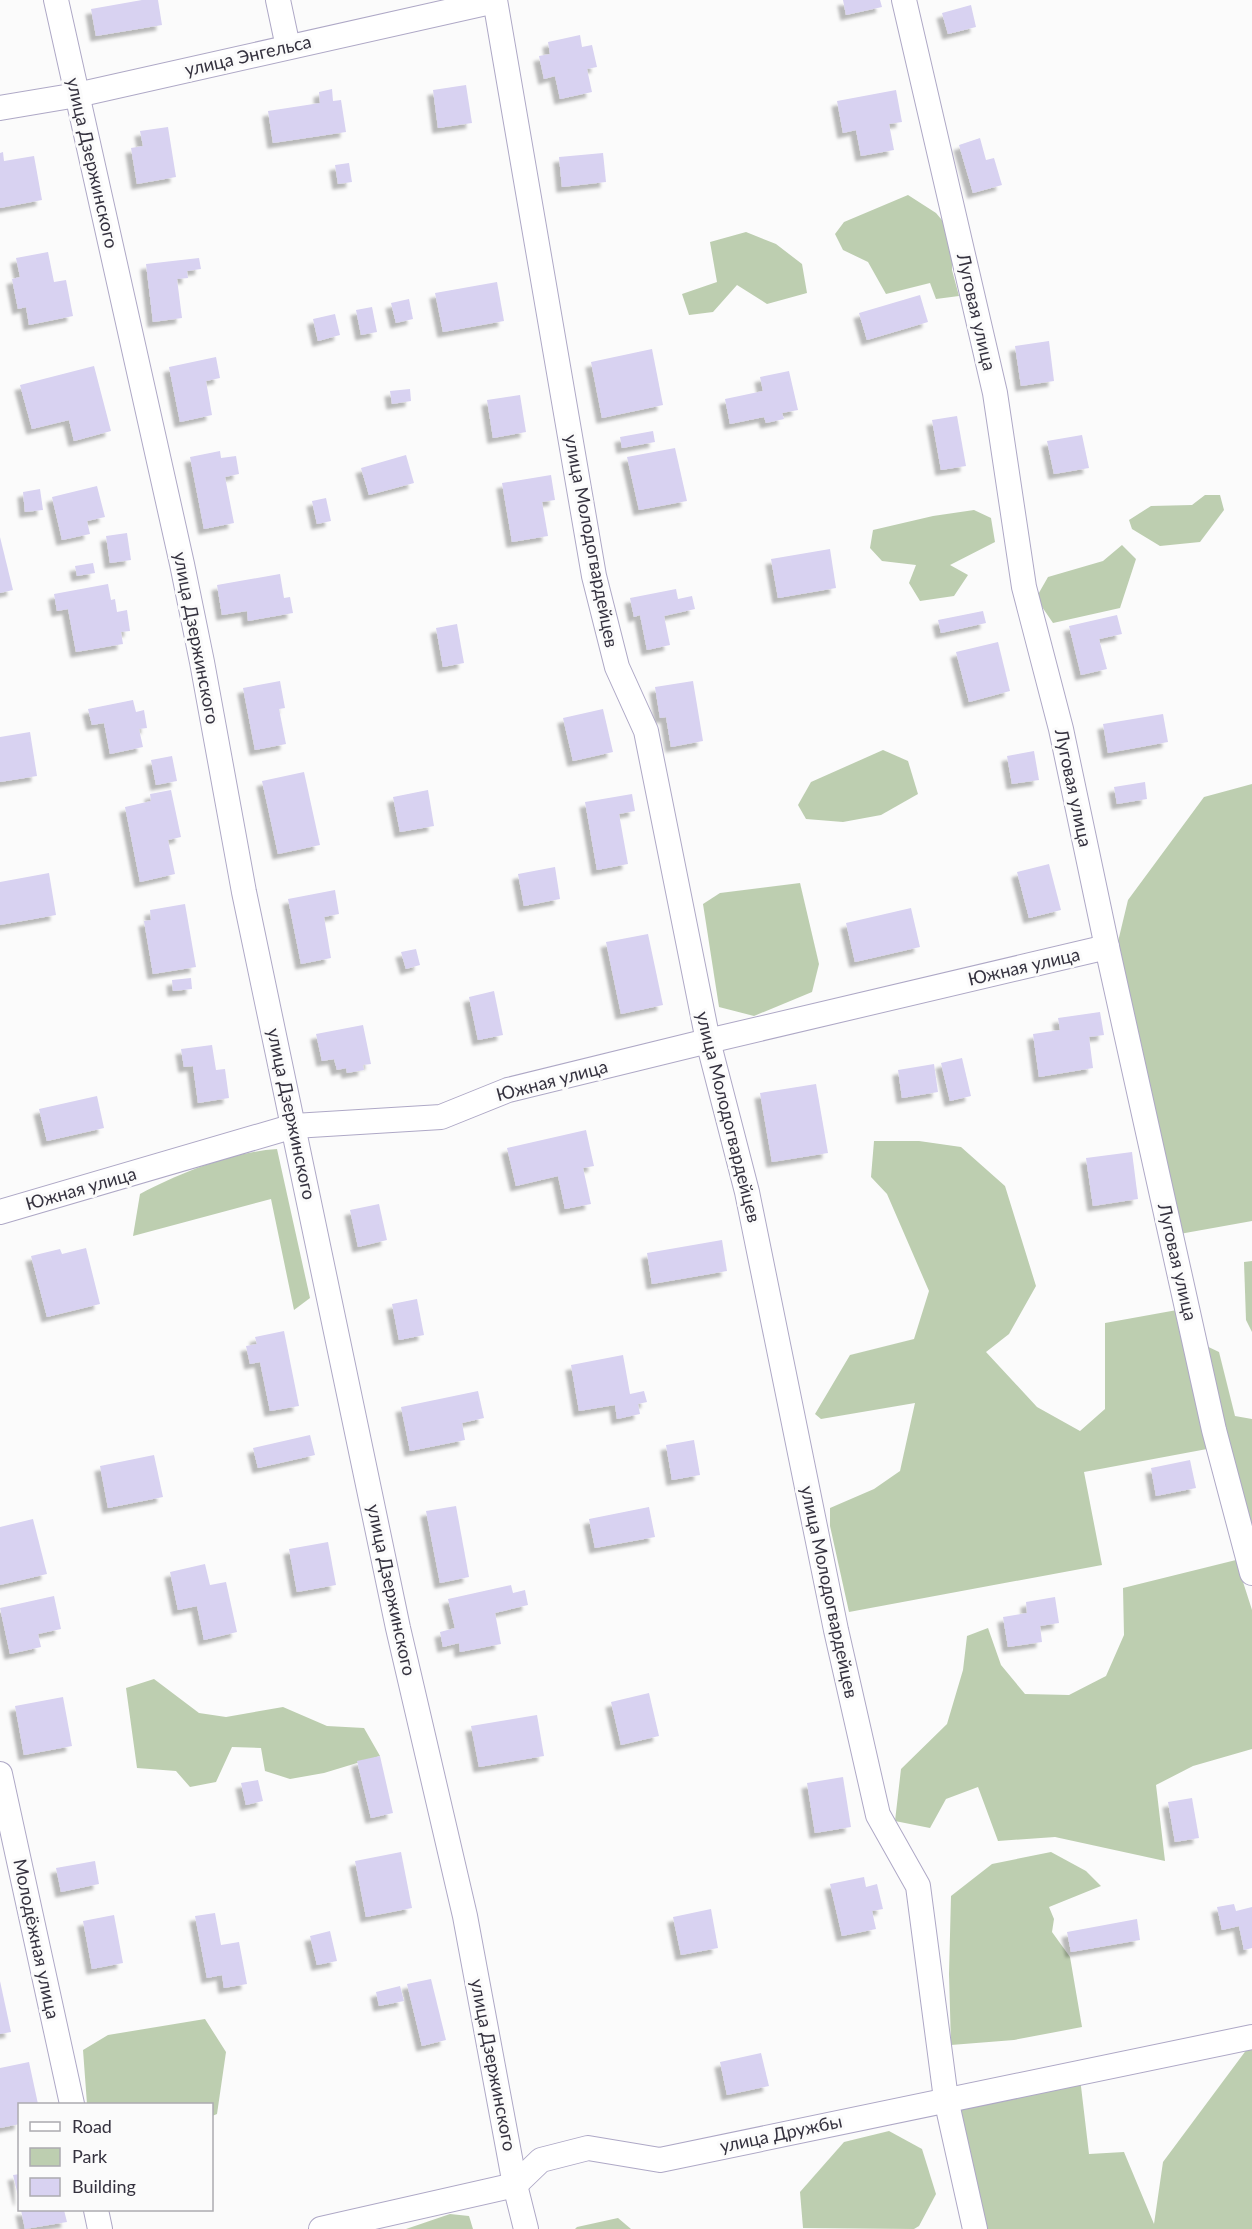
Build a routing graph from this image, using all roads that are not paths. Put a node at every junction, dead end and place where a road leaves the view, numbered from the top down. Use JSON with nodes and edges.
{"nodes":[{"id":1,"x":56,"y":0,"type":"edge"},
{"id":2,"x":278,"y":0,"type":"edge"},
{"id":3,"x":904,"y":0,"type":"edge"},
{"id":4,"x":495,"y":1,"type":"edge"},
{"id":5,"x":288,"y":47,"type":"junction"},
{"id":6,"x":77,"y":95,"type":"junction"},
{"id":7,"x":0,"y":108,"type":"edge"},
{"id":8,"x":1107,"y":947,"type":"junction"},
{"id":9,"x":708,"y":1041,"type":"junction"},
{"id":10,"x":294,"y":1126,"type":"junction"},
{"id":11,"x":0,"y":1212,"type":"edge"},
{"id":12,"x":1252,"y":1573,"type":"edge"},
{"id":13,"x":0,"y":1774,"type":"edge"},
{"id":14,"x":1252,"y":2037,"type":"edge"},
{"id":15,"x":946,"y":2099,"type":"junction"},
{"id":16,"x":72,"y":2103,"type":"edge"},
{"id":17,"x":515,"y":2185,"type":"junction"},
{"id":18,"x":96,"y":2211,"type":"edge"},
{"id":19,"x":100,"y":2229,"type":"edge"},
{"id":20,"x":321,"y":2229,"type":"edge"},
{"id":21,"x":526,"y":2229,"type":"edge"},
{"id":22,"x":975,"y":2229,"type":"edge"}],
"edges":[{"from":1,"to":6,"type":"street","name":"улица Дзержинского"},
{"from":2,"to":5,"type":"street"},
{"from":3,"to":8,"type":"street","name":"Луговая улица"},
{"from":4,"to":5,"type":"street","name":"улица Энгельса"},
{"from":4,"to":9,"type":"street","name":"улица Молодогвардейцев"},
{"from":5,"to":6,"type":"street","name":"улица Энгельса"},
{"from":6,"to":7,"type":"street","name":"улица Энгельса"},
{"from":6,"to":10,"type":"street","name":"улица Дзержинского"},
{"from":8,"to":9,"type":"street","name":"Южная улица"},
{"from":8,"to":12,"type":"street","name":"Луговая улица"},
{"from":9,"to":10,"type":"street","name":"Южная улица"},
{"from":9,"to":15,"type":"street","name":"улица Молодогвардейцев"},
{"from":10,"to":11,"type":"street","name":"Южная улица"},
{"from":10,"to":17,"type":"street","name":"улица Дзержинского"},
{"from":13,"to":16,"type":"street","name":"Молодёжная улица"},
{"from":14,"to":15,"type":"street","name":"улица Дружбы"},
{"from":15,"to":17,"type":"street","name":"улица Дружбы"},
{"from":15,"to":22,"type":"street","name":"улица Молодогвардейцев"},
{"from":17,"to":20,"type":"street"},
{"from":17,"to":21,"type":"street","name":"улица Дзержинского"},
{"from":18,"to":19,"type":"street"}]}
